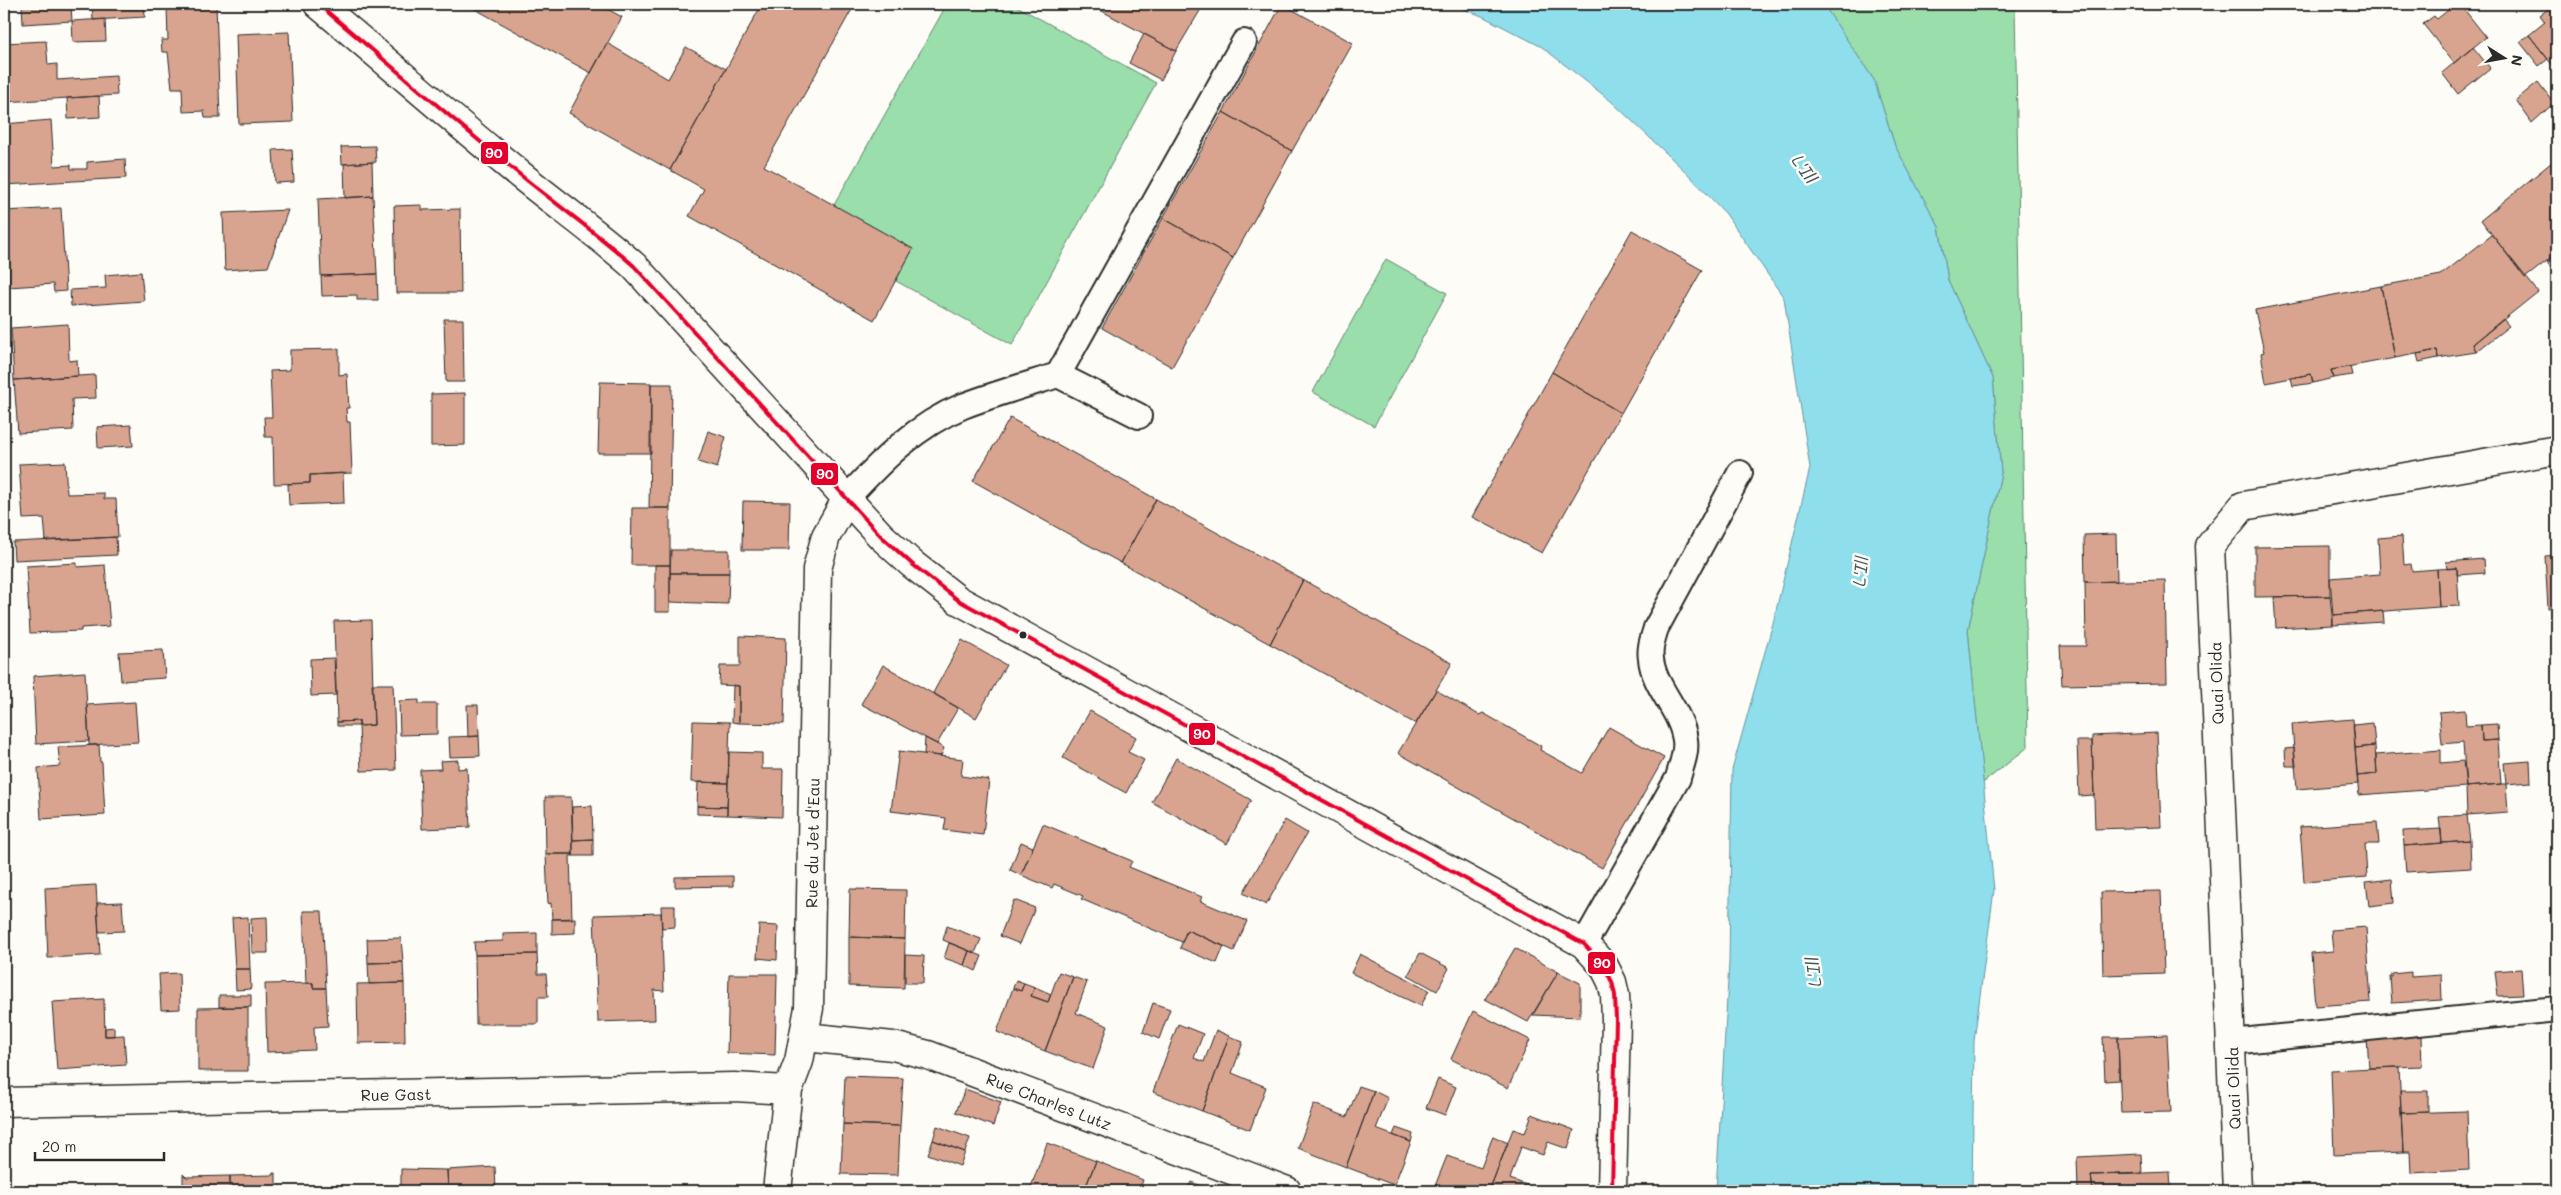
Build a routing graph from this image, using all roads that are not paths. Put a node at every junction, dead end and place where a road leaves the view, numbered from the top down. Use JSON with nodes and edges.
{"nodes":[{"id":1,"x":318,"y":4,"type":"edge"},
{"id":2,"x":1244,"y":42,"type":"dead end"},
{"id":3,"x":1058,"y":375,"type":"junction"},
{"id":4,"x":1139,"y":416,"type":"dead end"},
{"id":5,"x":2557,"y":450,"type":"edge"},
{"id":6,"x":1740,"y":473,"type":"dead end"},
{"id":7,"x":847,"y":498,"type":"junction"},
{"id":8,"x":1584,"y":944,"type":"junction"},
{"id":9,"x":2557,"y":1009,"type":"edge"},
{"id":10,"x":805,"y":1037,"type":"junction"},
{"id":11,"x":2231,"y":1042,"type":"junction"},
{"id":12,"x":788,"y":1090,"type":"junction"},
{"id":13,"x":4,"y":1102,"type":"edge"},
{"id":14,"x":777,"y":1191,"type":"edge"},
{"id":15,"x":1286,"y":1191,"type":"edge"},
{"id":16,"x":1612,"y":1191,"type":"edge"},
{"id":17,"x":2237,"y":1191,"type":"edge"}],
"edges":[{"from":1,"to":7,"type":"street"},
{"from":2,"to":3,"type":"lane"},
{"from":3,"to":4,"type":"lane"},
{"from":3,"to":7,"type":"lane"},
{"from":5,"to":11,"type":"street","name":"Quai Olida"},
{"from":6,"to":8,"type":"lane"},
{"from":7,"to":8,"type":"street"},
{"from":7,"to":10,"type":"street","name":"Rue du Jet d'Eau"},
{"from":8,"to":16,"type":"street"},
{"from":9,"to":11,"type":"lane"},
{"from":10,"to":12,"type":"street","name":"Rue du Jet d'Eau"},
{"from":10,"to":15,"type":"street","name":"Rue Charles Lutz"},
{"from":11,"to":17,"type":"street","name":"Quai Olida"},
{"from":12,"to":13,"type":"street","name":"Rue Gast"},
{"from":12,"to":14,"type":"street","name":"Rue du Jet d'Eau"}]}
